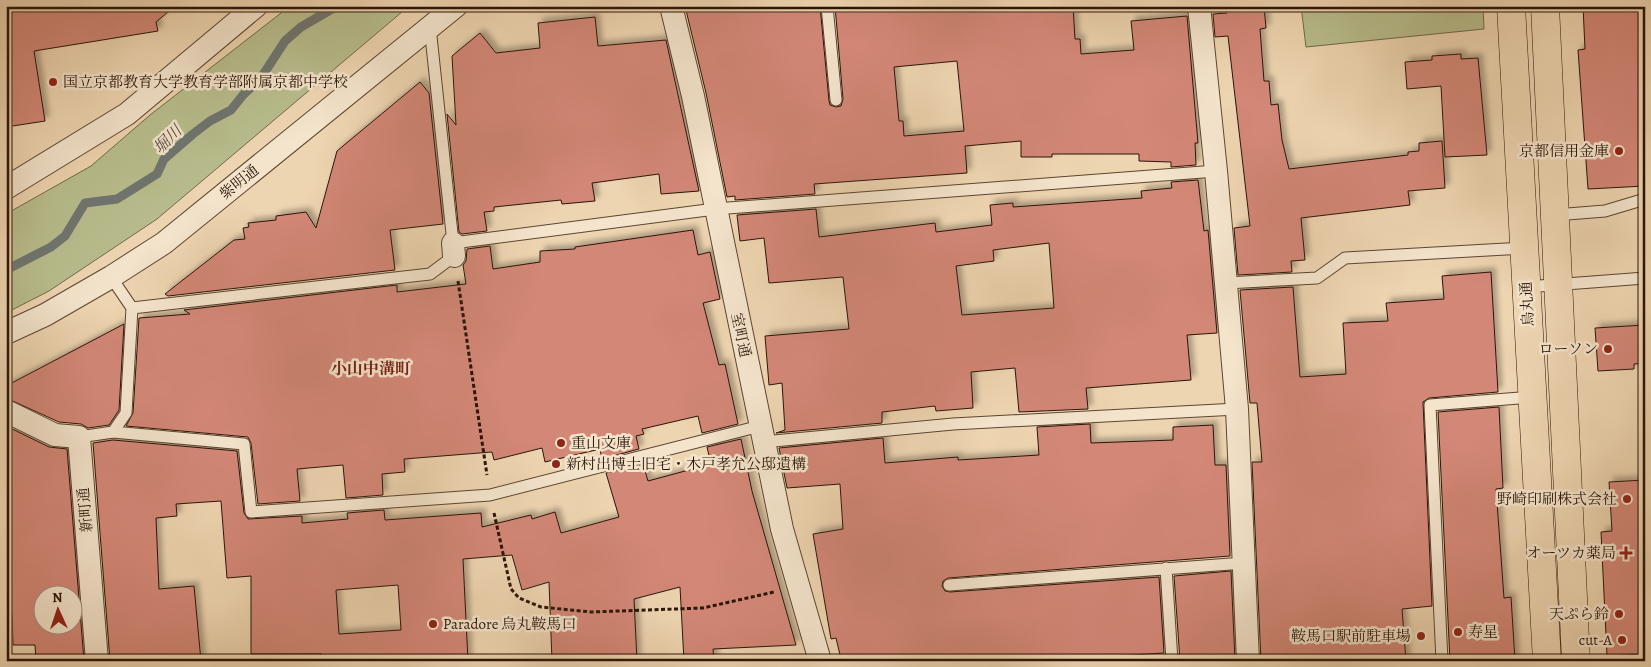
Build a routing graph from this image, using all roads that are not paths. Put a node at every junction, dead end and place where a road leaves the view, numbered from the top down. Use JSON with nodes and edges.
{"nodes":[{"id":1,"x":256,"y":6,"type":"edge"},
{"id":2,"x":456,"y":6,"type":"edge"},
{"id":3,"x":671,"y":6,"type":"edge"},
{"id":4,"x":827,"y":6,"type":"edge"},
{"id":5,"x":1199,"y":6,"type":"edge"},
{"id":6,"x":1511,"y":6,"type":"edge"},
{"id":7,"x":1545,"y":6,"type":"edge"},
{"id":8,"x":430,"y":27,"type":"junction"},
{"id":9,"x":836,"y":100,"type":"dead end"},
{"id":10,"x":1216,"y":171,"type":"junction"},
{"id":11,"x":6,"y":188,"type":"edge"},
{"id":12,"x":1645,"y":199,"type":"edge"},
{"id":13,"x":715,"y":209,"type":"junction"},
{"id":14,"x":1555,"y":215,"type":"junction"},
{"id":15,"x":1524,"y":248,"type":"junction"},
{"id":16,"x":453,"y":250,"type":"junction"},
{"id":17,"x":111,"y":277,"type":"junction"},
{"id":18,"x":1645,"y":278,"type":"edge"},
{"id":19,"x":1226,"y":283,"type":"junction"},
{"id":20,"x":1558,"y":284,"type":"junction"},
{"id":21,"x":1526,"y":287,"type":"junction"},
{"id":22,"x":132,"y":308,"type":"junction"},
{"id":23,"x":6,"y":333,"type":"edge"},
{"id":24,"x":1533,"y":397,"type":"junction"},
{"id":25,"x":1236,"y":409,"type":"junction"},
{"id":26,"x":6,"y":411,"type":"edge"},
{"id":27,"x":760,"y":426,"type":"junction"},
{"id":28,"x":113,"y":432,"type":"junction"},
{"id":29,"x":79,"y":437,"type":"junction"},
{"id":30,"x":1244,"y":563,"type":"junction"},
{"id":31,"x":1166,"y":568,"type":"junction"},
{"id":32,"x":950,"y":585,"type":"dead end"},
{"id":33,"x":97,"y":661,"type":"edge"},
{"id":34,"x":820,"y":661,"type":"edge"},
{"id":35,"x":1172,"y":661,"type":"edge"},
{"id":36,"x":1248,"y":661,"type":"edge"},
{"id":37,"x":1442,"y":661,"type":"edge"},
{"id":38,"x":1548,"y":661,"type":"edge"},
{"id":39,"x":1576,"y":661,"type":"edge"}],
"edges":[{"from":1,"to":11,"type":"street"},
{"from":2,"to":8,"type":"street","name":"紫明通"},
{"from":3,"to":13,"type":"street","name":"室町通"},
{"from":4,"to":9,"type":"lane"},
{"from":5,"to":10,"type":"street"},
{"from":6,"to":15,"type":"highway","name":"烏丸通"},
{"from":7,"to":14,"type":"highway"},
{"from":8,"to":16,"type":"lane"},
{"from":8,"to":17,"type":"street","name":"紫明通"},
{"from":10,"to":13,"type":"lane"},
{"from":10,"to":19,"type":"street"},
{"from":12,"to":14,"type":"lane"},
{"from":13,"to":16,"type":"lane"},
{"from":13,"to":27,"type":"street","name":"室町通"},
{"from":14,"to":20,"type":"highway"},
{"from":15,"to":19,"type":"lane"},
{"from":15,"to":21,"type":"highway","name":"烏丸通"},
{"from":16,"to":22,"type":"lane"},
{"from":17,"to":22,"type":"lane"},
{"from":17,"to":23,"type":"street","name":"紫明通"},
{"from":18,"to":20,"type":"lane"},
{"from":19,"to":25,"type":"street"},
{"from":20,"to":21,"type":"lane"},
{"from":20,"to":39,"type":"highway"},
{"from":21,"to":24,"type":"highway","name":"烏丸通"},
{"from":22,"to":28,"type":"lane"},
{"from":24,"to":37,"type":"lane"},
{"from":24,"to":38,"type":"highway","name":"烏丸通"},
{"from":25,"to":27,"type":"lane"},
{"from":25,"to":30,"type":"street"},
{"from":26,"to":29,"type":"street"},
{"from":27,"to":28,"type":"lane"},
{"from":27,"to":34,"type":"street","name":"室町通"},
{"from":28,"to":29,"type":"lane"},
{"from":29,"to":33,"type":"street","name":"新町通"},
{"from":30,"to":31,"type":"lane"},
{"from":30,"to":36,"type":"street"},
{"from":31,"to":32,"type":"lane"},
{"from":31,"to":35,"type":"lane"}]}
